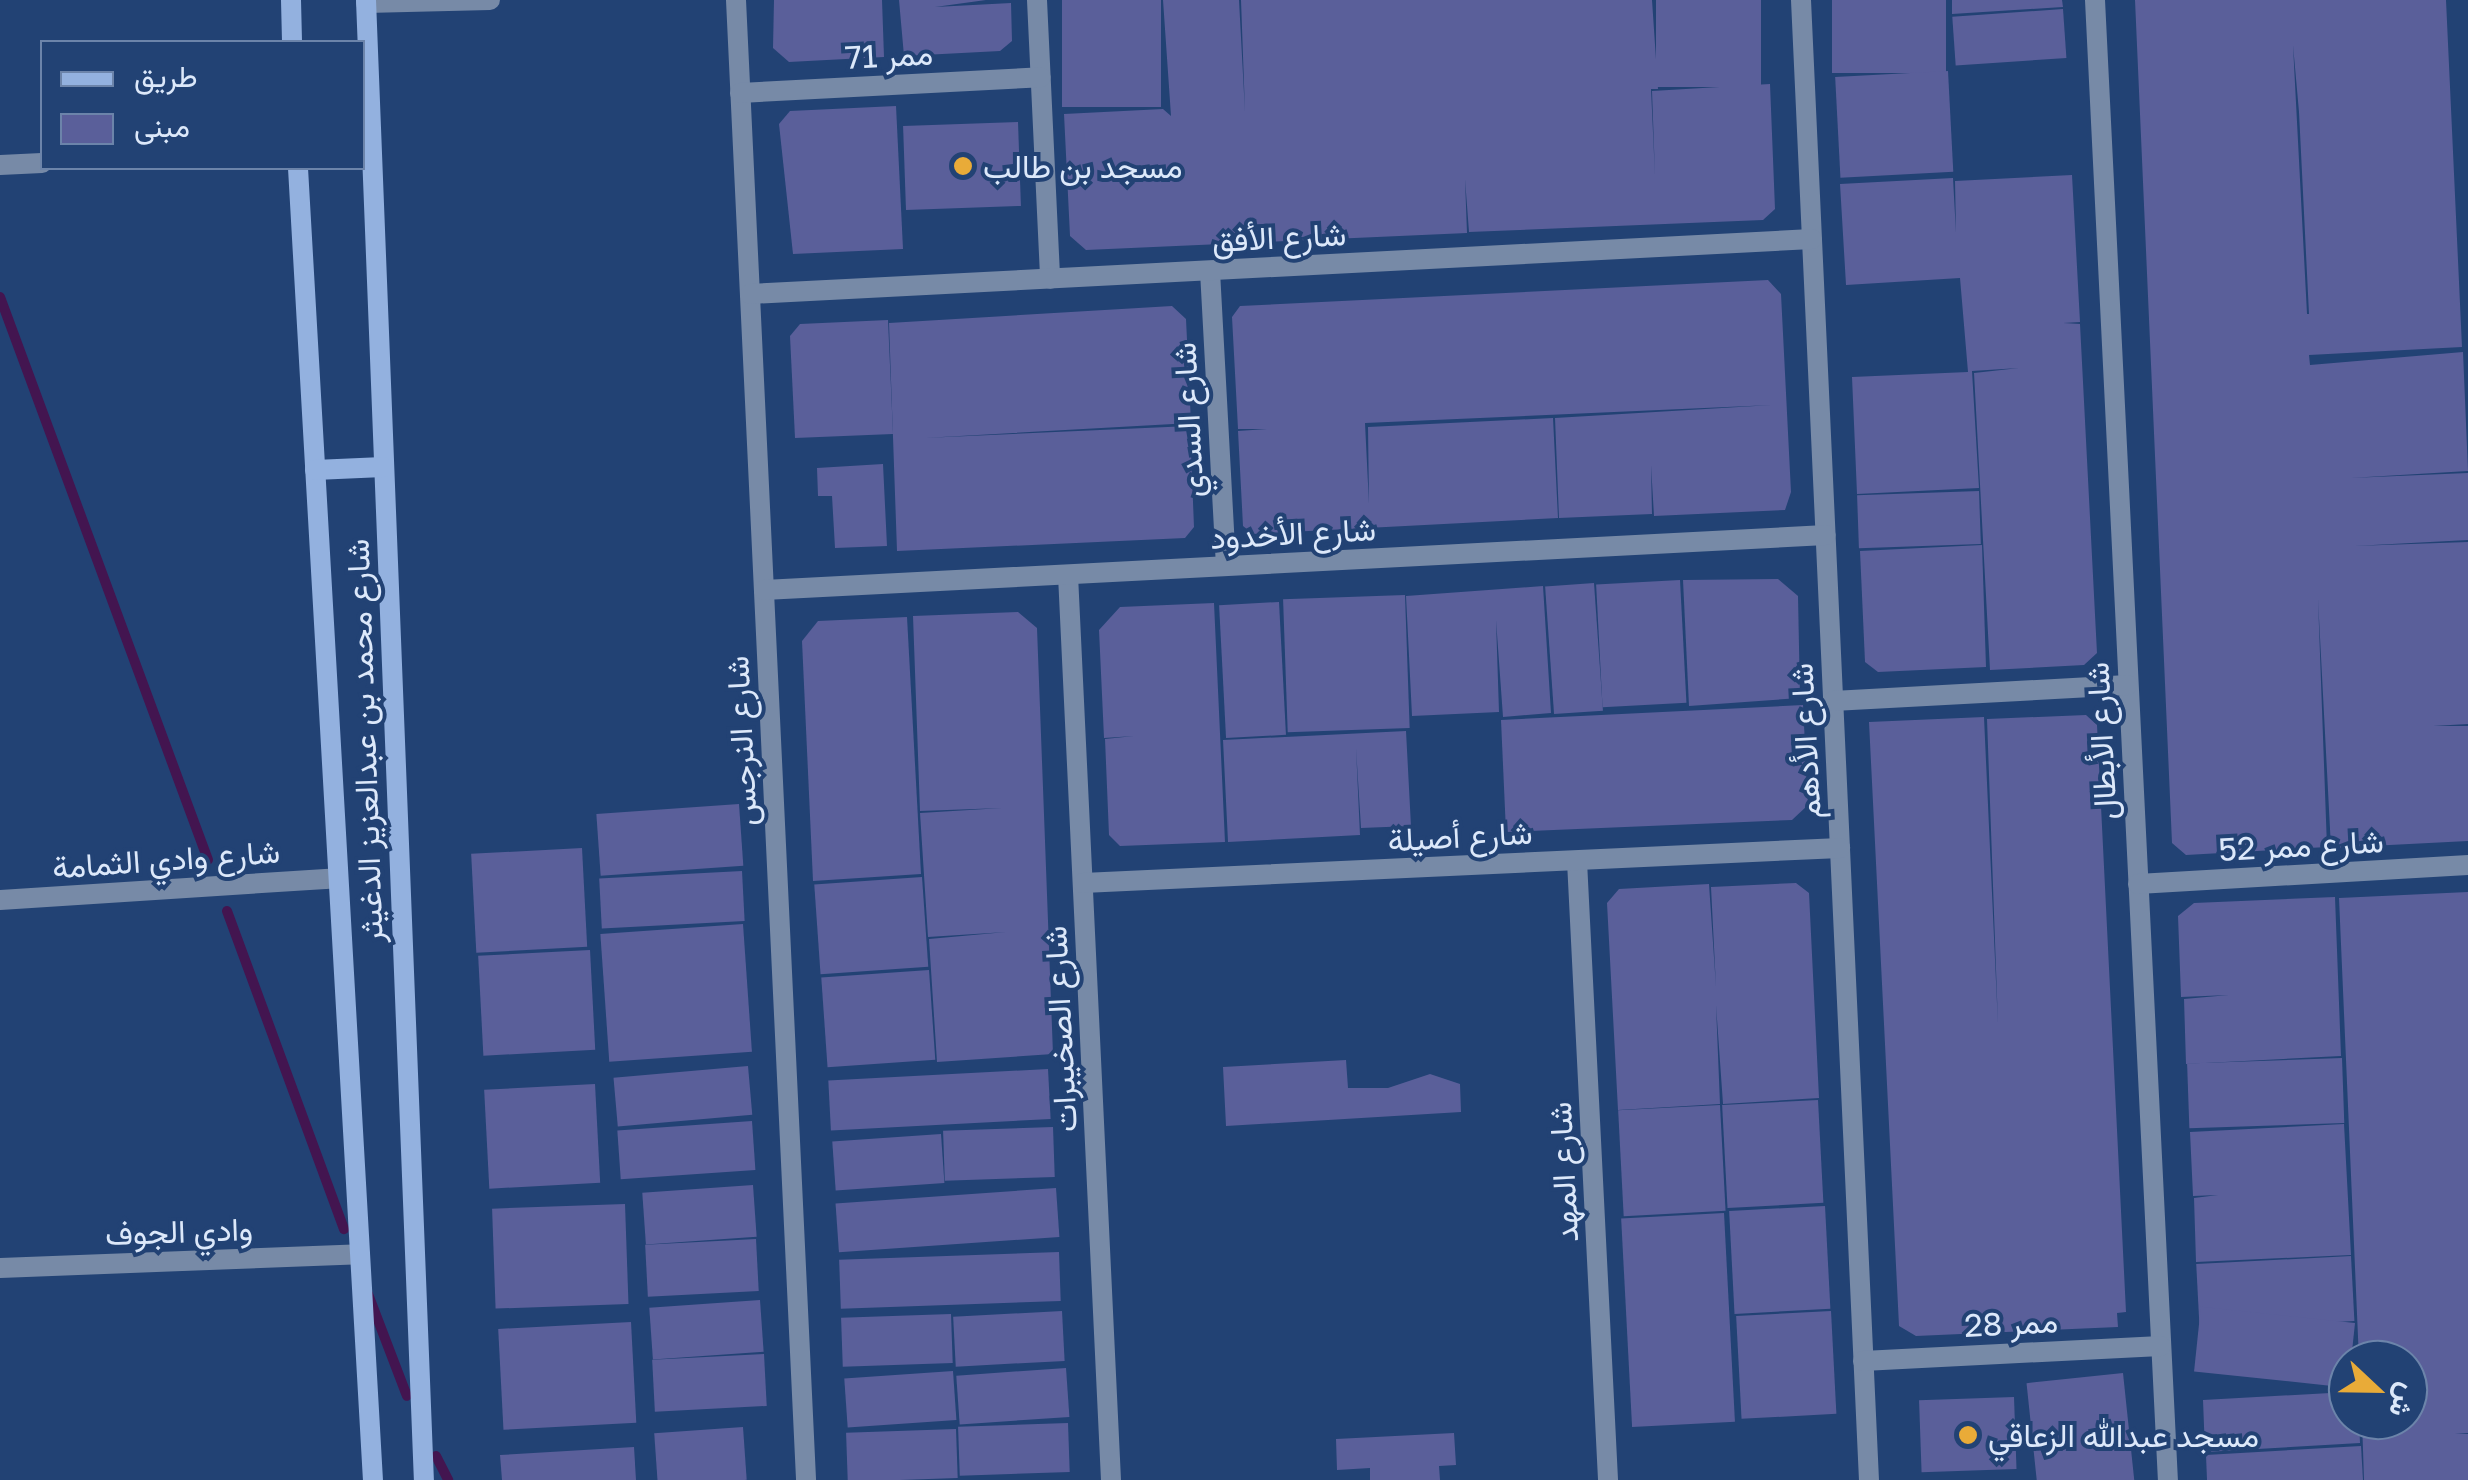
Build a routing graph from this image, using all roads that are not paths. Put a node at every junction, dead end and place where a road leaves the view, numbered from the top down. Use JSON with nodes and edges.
{"nodes":[{"id":1,"x":290,"y":0,"type":"edge"},
{"id":2,"x":490,"y":0,"type":"edge"},
{"id":3,"x":736,"y":0,"type":"edge"},
{"id":4,"x":1037,"y":0,"type":"edge"},
{"id":5,"x":1801,"y":0,"type":"edge"},
{"id":6,"x":2095,"y":0,"type":"edge"},
{"id":7,"x":366,"y":2,"type":"edge"},
{"id":8,"x":292,"y":40,"type":"edge"},
{"id":9,"x":1040,"y":77,"type":"junction"},
{"id":10,"x":740,"y":93,"type":"junction"},
{"id":11,"x":40,"y":163,"type":"edge"},
{"id":12,"x":0,"y":165,"type":"edge"},
{"id":13,"x":298,"y":170,"type":"edge"},
{"id":14,"x":1812,"y":240,"type":"junction"},
{"id":15,"x":1210,"y":271,"type":"junction"},
{"id":16,"x":1050,"y":280,"type":"junction"},
{"id":17,"x":750,"y":294,"type":"junction"},
{"id":18,"x":383,"y":468,"type":"junction"},
{"id":19,"x":316,"y":470,"type":"junction"},
{"id":20,"x":1826,"y":536,"type":"junction"},
{"id":21,"x":1226,"y":566,"type":"junction"},
{"id":22,"x":1068,"y":575,"type":"junction"},
{"id":23,"x":764,"y":590,"type":"junction"},
{"id":24,"x":2128,"y":685,"type":"junction"},
{"id":25,"x":1833,"y":702,"type":"junction"},
{"id":26,"x":1840,"y":848,"type":"junction"},
{"id":27,"x":1578,"y":861,"type":"junction"},
{"id":28,"x":2468,"y":865,"type":"edge"},
{"id":29,"x":336,"y":878,"type":"junction"},
{"id":30,"x":1083,"y":883,"type":"junction"},
{"id":31,"x":2138,"y":884,"type":"junction"},
{"id":32,"x":0,"y":900,"type":"edge"},
{"id":33,"x":360,"y":1254,"type":"junction"},
{"id":34,"x":0,"y":1268,"type":"edge"},
{"id":35,"x":2161,"y":1346,"type":"junction"},
{"id":36,"x":1864,"y":1361,"type":"junction"},
{"id":37,"x":372,"y":1480,"type":"edge"},
{"id":38,"x":424,"y":1480,"type":"edge"},
{"id":39,"x":806,"y":1480,"type":"edge"},
{"id":40,"x":1111,"y":1480,"type":"edge"},
{"id":41,"x":1608,"y":1480,"type":"edge"},
{"id":42,"x":1869,"y":1480,"type":"edge"},
{"id":43,"x":2168,"y":1480,"type":"edge"}],
"edges":[{"from":1,"to":8,"type":"street"},
{"from":2,"to":7,"type":"street"},
{"from":3,"to":10,"type":"street","name":"شارع النرجس"},
{"from":4,"to":9,"type":"street"},
{"from":5,"to":14,"type":"street","name":"شارع الأدهم"},
{"from":6,"to":24,"type":"street","name":"شارع الأبطال"},
{"from":7,"to":18,"type":"street","name":"شارع محمد بن عبدالعزيز الدغيثر"},
{"from":9,"to":10,"type":"street","name":"ممر 71"},
{"from":9,"to":16,"type":"street"},
{"from":10,"to":17,"type":"street","name":"شارع النرجس"},
{"from":11,"to":12,"type":"street"},
{"from":13,"to":19,"type":"street","name":"شارع محمد بن عبدالعزيز الدغيثر"},
{"from":14,"to":15,"type":"street","name":"شارع الأفق"},
{"from":14,"to":20,"type":"street","name":"شارع الأدهم"},
{"from":15,"to":16,"type":"street","name":"شارع الأفق"},
{"from":15,"to":21,"type":"street","name":"شارع السدي"},
{"from":16,"to":17,"type":"street","name":"شارع الأفق"},
{"from":17,"to":23,"type":"street","name":"شارع النرجس"},
{"from":18,"to":19,"type":"street"},
{"from":18,"to":38,"type":"street","name":"شارع محمد بن عبدالعزيز الدغيثر"},
{"from":19,"to":29,"type":"street","name":"شارع محمد بن عبدالعزيز الدغيثر"},
{"from":20,"to":21,"type":"street","name":"شارع الأخدود"},
{"from":20,"to":25,"type":"street","name":"شارع الأدهم"},
{"from":21,"to":22,"type":"street","name":"شارع الأخدود"},
{"from":22,"to":23,"type":"street","name":"شارع الأخدود"},
{"from":22,"to":30,"type":"street","name":"شارع الصخيبرات"},
{"from":23,"to":39,"type":"street","name":"شارع النرجس"},
{"from":24,"to":25,"type":"street"},
{"from":24,"to":31,"type":"street","name":"شارع الأبطال"},
{"from":25,"to":26,"type":"street","name":"شارع الأدهم"},
{"from":26,"to":27,"type":"street","name":"شارع أصيلة"},
{"from":26,"to":36,"type":"street","name":"شارع الأدهم"},
{"from":27,"to":30,"type":"street","name":"شارع أصيلة"},
{"from":27,"to":41,"type":"street","name":"شارع المهد"},
{"from":28,"to":31,"type":"street","name":"شارع ممر 52"},
{"from":29,"to":32,"type":"street","name":"شارع وادي الثمامة"},
{"from":29,"to":33,"type":"street","name":"شارع محمد بن عبدالعزيز الدغيثر"},
{"from":30,"to":40,"type":"street","name":"شارع الصخيبرات"},
{"from":31,"to":35,"type":"street","name":"شارع الأبطال"},
{"from":33,"to":34,"type":"street","name":"وادي الجوف"},
{"from":33,"to":37,"type":"street","name":"شارع محمد بن عبدالعزيز الدغيثر"},
{"from":35,"to":36,"type":"street","name":"ممر 28"},
{"from":35,"to":43,"type":"street","name":"شارع الأبطال"},
{"from":36,"to":42,"type":"street","name":"شارع الأدهم"}]}
